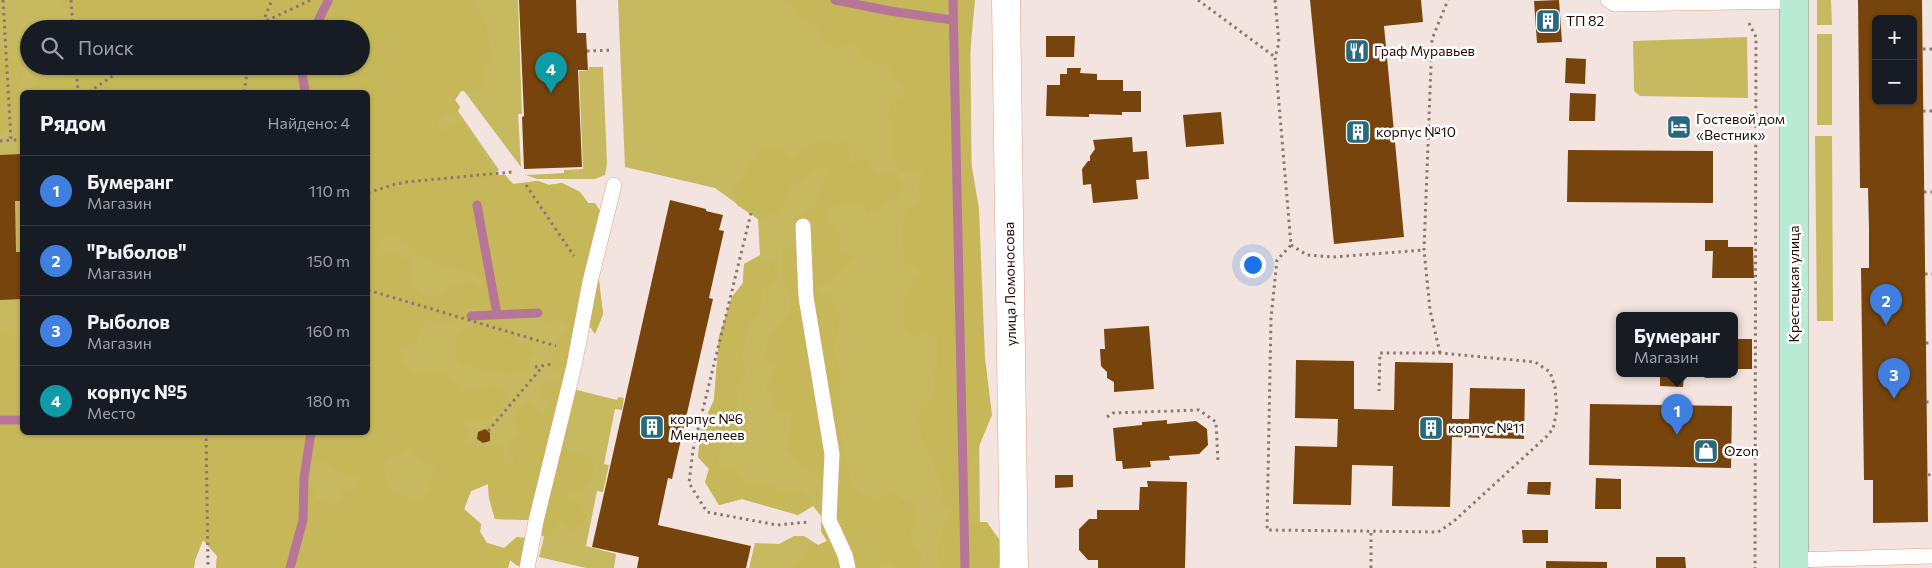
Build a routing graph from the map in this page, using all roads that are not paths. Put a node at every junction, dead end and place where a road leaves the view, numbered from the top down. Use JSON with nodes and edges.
{"nodes":[{"id":1,"x":1006,"y":0,"type":"edge"},
{"id":2,"x":1608,"y":0,"type":"edge"},
{"id":3,"x":1794,"y":0,"type":"edge"},
{"id":4,"x":1739,"y":1,"type":"edge"},
{"id":5,"x":614,"y":185,"type":"dead end"},
{"id":6,"x":803,"y":226,"type":"dead end"},
{"id":7,"x":1932,"y":556,"type":"edge"},
{"id":8,"x":1794,"y":564,"type":"edge"},
{"id":9,"x":527,"y":568,"type":"edge"},
{"id":10,"x":848,"y":568,"type":"edge"},
{"id":11,"x":1014,"y":568,"type":"edge"}],
"edges":[{"from":1,"to":11,"type":"street","name":"улица Ломоносова"},
{"from":2,"to":4,"type":"lane"},
{"from":3,"to":4,"type":"lane"},
{"from":3,"to":8,"type":"main road","name":"Крестецкая улица"},
{"from":5,"to":9,"type":"lane"},
{"from":6,"to":10,"type":"lane"},
{"from":7,"to":8,"type":"lane"}]}
